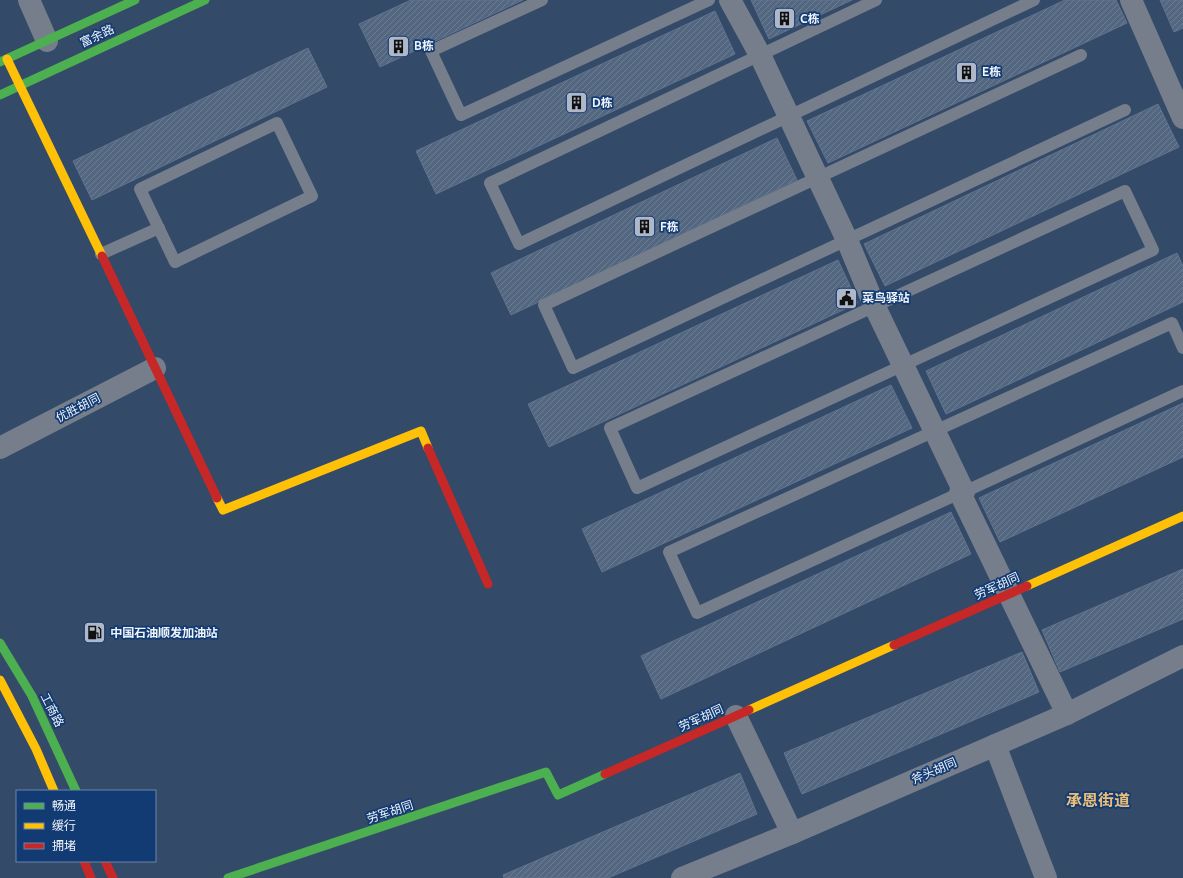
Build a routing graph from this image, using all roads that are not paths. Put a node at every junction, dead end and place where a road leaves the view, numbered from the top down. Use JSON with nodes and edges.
{"nodes":[{"id":1,"x":29,"y":0,"type":"edge"},
{"id":2,"x":135,"y":0,"type":"edge"},
{"id":3,"x":205,"y":0,"type":"edge"},
{"id":4,"x":542,"y":0,"type":"edge"},
{"id":5,"x":709,"y":0,"type":"edge"},
{"id":6,"x":730,"y":0,"type":"edge"},
{"id":7,"x":876,"y":0,"type":"edge"},
{"id":8,"x":1034,"y":0,"type":"edge"},
{"id":9,"x":1131,"y":0,"type":"edge"},
{"id":10,"x":47,"y":41,"type":"junction"},
{"id":11,"x":760,"y":55,"type":"junction"},
{"id":12,"x":1081,"y":55,"type":"dead end"},
{"id":13,"x":3,"y":60,"type":"edge"},
{"id":14,"x":21,"y":85,"type":"junction"},
{"id":15,"x":0,"y":95,"type":"edge"},
{"id":16,"x":1125,"y":110,"type":"dead end"},
{"id":17,"x":788,"y":116,"type":"junction"},
{"id":18,"x":1183,"y":118,"type":"edge"},
{"id":19,"x":818,"y":178,"type":"junction"},
{"id":20,"x":159,"y":228,"type":"junction"},
{"id":21,"x":847,"y":240,"type":"junction"},
{"id":22,"x":101,"y":254,"type":"junction"},
{"id":23,"x":875,"y":307,"type":"junction"},
{"id":24,"x":1183,"y":348,"type":"edge"},
{"id":25,"x":904,"y":365,"type":"junction"},
{"id":26,"x":155,"y":368,"type":"junction"},
{"id":27,"x":1183,"y":391,"type":"edge"},
{"id":28,"x":935,"y":431,"type":"junction"},
{"id":29,"x":0,"y":448,"type":"edge"},
{"id":30,"x":962,"y":493,"type":"junction"},
{"id":31,"x":1183,"y":516,"type":"edge"},
{"id":32,"x":488,"y":584,"type":"dead end"},
{"id":33,"x":1008,"y":594,"type":"junction"},
{"id":34,"x":0,"y":643,"type":"edge"},
{"id":35,"x":1183,"y":656,"type":"edge"},
{"id":36,"x":0,"y":680,"type":"edge"},
{"id":37,"x":1067,"y":714,"type":"junction"},
{"id":38,"x":736,"y":716,"type":"junction"},
{"id":39,"x":995,"y":745,"type":"junction"},
{"id":40,"x":54,"y":790,"type":"edge"},
{"id":41,"x":76,"y":790,"type":"edge"},
{"id":42,"x":792,"y":833,"type":"junction"},
{"id":43,"x":84,"y":862,"type":"edge"},
{"id":44,"x":105,"y":862,"type":"edge"},
{"id":45,"x":91,"y":878,"type":"edge"},
{"id":46,"x":113,"y":878,"type":"edge"},
{"id":47,"x":228,"y":878,"type":"edge"},
{"id":48,"x":682,"y":878,"type":"edge"},
{"id":49,"x":1046,"y":878,"type":"edge"}],
"edges":[{"from":1,"to":10,"type":"street"},
{"from":2,"to":10,"type":"street","name":"富余路"},
{"from":3,"to":14,"type":"street","name":"富余路"},
{"from":4,"to":5,"type":"lane"},
{"from":6,"to":11,"type":"street"},
{"from":7,"to":11,"type":"lane"},
{"from":8,"to":17,"type":"lane"},
{"from":9,"to":18,"type":"street"},
{"from":10,"to":13,"type":"street","name":"富余路"},
{"from":11,"to":17,"type":"street"},
{"from":11,"to":17,"type":"lane"},
{"from":12,"to":19,"type":"lane"},
{"from":13,"to":14,"type":"street"},
{"from":14,"to":15,"type":"street","name":"富余路"},
{"from":14,"to":22,"type":"street"},
{"from":16,"to":21,"type":"lane"},
{"from":17,"to":19,"type":"street"},
{"from":19,"to":21,"type":"street"},
{"from":19,"to":21,"type":"lane"},
{"from":20,"to":20,"type":"lane"},
{"from":20,"to":22,"type":"lane"},
{"from":21,"to":23,"type":"street"},
{"from":22,"to":26,"type":"street"},
{"from":23,"to":25,"type":"street"},
{"from":23,"to":25,"type":"lane"},
{"from":23,"to":25,"type":"lane"},
{"from":24,"to":28,"type":"lane"},
{"from":25,"to":28,"type":"street"},
{"from":26,"to":29,"type":"street","name":"优胜胡同"},
{"from":26,"to":32,"type":"street"},
{"from":27,"to":30,"type":"lane"},
{"from":28,"to":30,"type":"street"},
{"from":28,"to":30,"type":"lane"},
{"from":30,"to":33,"type":"street"},
{"from":31,"to":33,"type":"street","name":"劳军胡同"},
{"from":33,"to":37,"type":"street"},
{"from":33,"to":38,"type":"street","name":"劳军胡同"},
{"from":34,"to":41,"type":"street","name":"工商路"},
{"from":35,"to":37,"type":"street","name":"斧头胡同"},
{"from":36,"to":40,"type":"street"},
{"from":37,"to":39,"type":"street","name":"斧头胡同"},
{"from":38,"to":42,"type":"street"},
{"from":38,"to":47,"type":"street","name":"劳军胡同"},
{"from":39,"to":42,"type":"street","name":"斧头胡同"},
{"from":39,"to":49,"type":"street"},
{"from":42,"to":48,"type":"street","name":"斧头胡同"},
{"from":43,"to":45,"type":"street"},
{"from":44,"to":46,"type":"street"}]}
